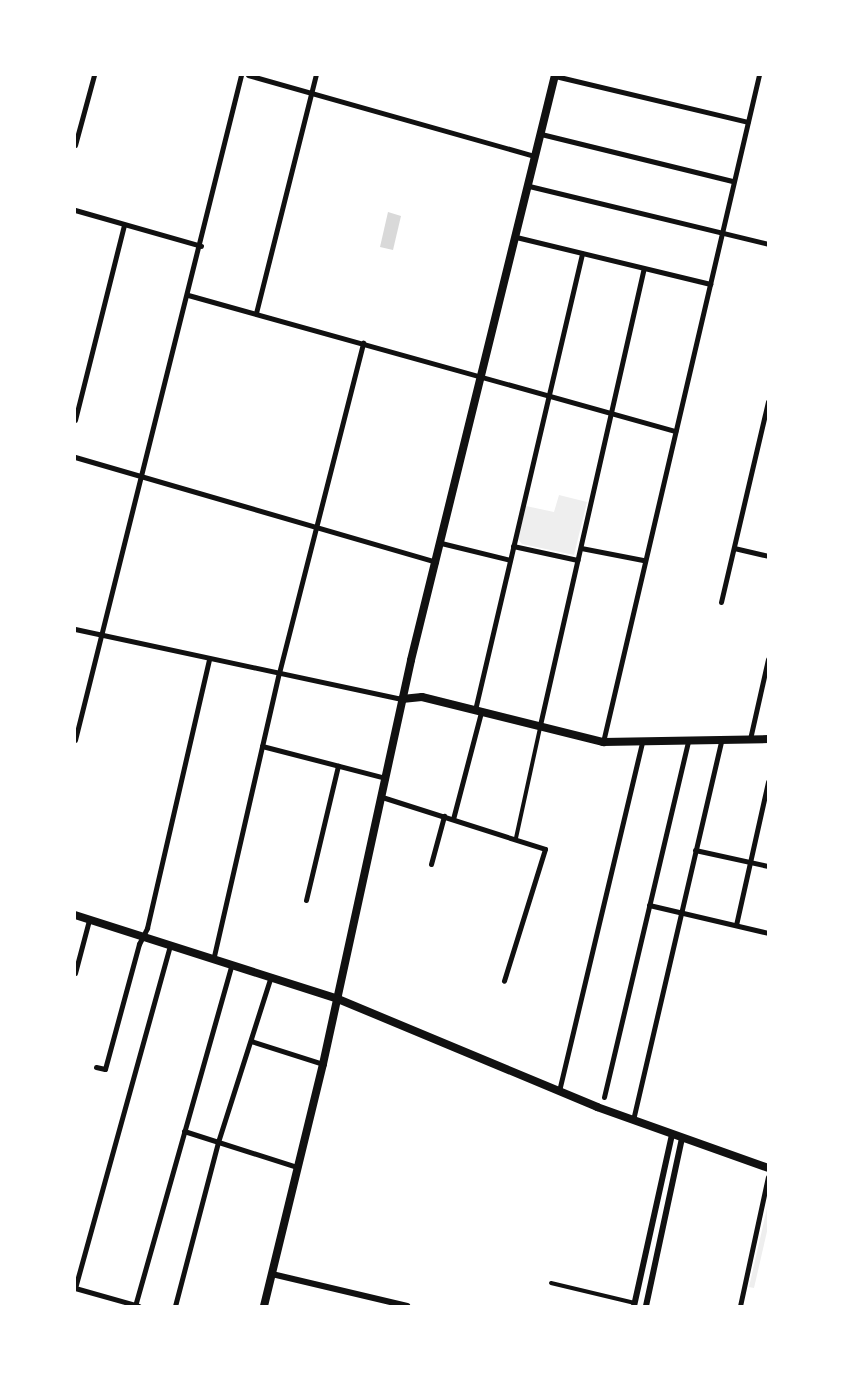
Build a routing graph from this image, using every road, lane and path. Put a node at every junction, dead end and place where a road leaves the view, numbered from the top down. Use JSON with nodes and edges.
{"nodes":[{"id":1,"x":94,"y":75,"type":"edge"},
{"id":2,"x":241,"y":75,"type":"edge"},
{"id":3,"x":248,"y":75,"type":"edge"},
{"id":4,"x":316,"y":75,"type":"edge"},
{"id":5,"x":759,"y":75,"type":"edge"},
{"id":6,"x":555,"y":76,"type":"edge"},
{"id":7,"x":311,"y":93,"type":"junction"},
{"id":8,"x":748,"y":122,"type":"junction"},
{"id":9,"x":541,"y":134,"type":"junction"},
{"id":10,"x":75,"y":145,"type":"edge"},
{"id":11,"x":535,"y":156,"type":"junction"},
{"id":12,"x":733,"y":181,"type":"junction"},
{"id":13,"x":529,"y":186,"type":"junction"},
{"id":14,"x":75,"y":210,"type":"edge"},
{"id":15,"x":124,"y":225,"type":"junction"},
{"id":16,"x":721,"y":232,"type":"junction"},
{"id":17,"x":516,"y":237,"type":"junction"},
{"id":18,"x":768,"y":243,"type":"edge"},
{"id":19,"x":201,"y":246,"type":"junction"},
{"id":20,"x":582,"y":254,"type":"junction"},
{"id":21,"x":644,"y":268,"type":"junction"},
{"id":22,"x":710,"y":284,"type":"junction"},
{"id":23,"x":188,"y":295,"type":"junction"},
{"id":24,"x":256,"y":313,"type":"junction"},
{"id":25,"x":363,"y":343,"type":"junction"},
{"id":26,"x":481,"y":378,"type":"junction"},
{"id":27,"x":548,"y":397,"type":"junction"},
{"id":28,"x":768,"y":402,"type":"edge"},
{"id":29,"x":611,"y":414,"type":"junction"},
{"id":30,"x":75,"y":420,"type":"edge"},
{"id":31,"x":675,"y":431,"type":"junction"},
{"id":32,"x":75,"y":457,"type":"edge"},
{"id":33,"x":140,"y":476,"type":"junction"},
{"id":34,"x":315,"y":528,"type":"junction"},
{"id":35,"x":441,"y":543,"type":"junction"},
{"id":36,"x":513,"y":546,"type":"junction"},
{"id":37,"x":581,"y":548,"type":"junction"},
{"id":38,"x":734,"y":548,"type":"junction"},
{"id":39,"x":768,"y":556,"type":"edge"},
{"id":40,"x":510,"y":560,"type":"junction"},
{"id":41,"x":578,"y":560,"type":"junction"},
{"id":42,"x":643,"y":560,"type":"junction"},
{"id":43,"x":436,"y":561,"type":"junction"},
{"id":44,"x":721,"y":602,"type":"dead end"},
{"id":45,"x":75,"y":628,"type":"edge"},
{"id":46,"x":102,"y":634,"type":"junction"},
{"id":47,"x":209,"y":659,"type":"junction"},
{"id":48,"x":768,"y":659,"type":"edge"},
{"id":49,"x":279,"y":673,"type":"junction"},
{"id":50,"x":402,"y":699,"type":"junction"},
{"id":51,"x":478,"y":711,"type":"junction"},
{"id":52,"x":540,"y":725,"type":"junction"},
{"id":53,"x":750,"y":739,"type":"junction"},
{"id":54,"x":768,"y":739,"type":"edge"},
{"id":55,"x":75,"y":740,"type":"edge"},
{"id":56,"x":721,"y":741,"type":"junction"},
{"id":57,"x":603,"y":742,"type":"junction"},
{"id":58,"x":688,"y":742,"type":"junction"},
{"id":59,"x":642,"y":743,"type":"junction"},
{"id":60,"x":262,"y":746,"type":"junction"},
{"id":61,"x":338,"y":766,"type":"junction"},
{"id":62,"x":386,"y":778,"type":"junction"},
{"id":63,"x":768,"y":782,"type":"edge"},
{"id":64,"x":381,"y":797,"type":"junction"},
{"id":65,"x":444,"y":816,"type":"junction"},
{"id":66,"x":453,"y":819,"type":"junction"},
{"id":67,"x":516,"y":838,"type":"junction"},
{"id":68,"x":695,"y":850,"type":"junction"},
{"id":69,"x":750,"y":862,"type":"junction"},
{"id":70,"x":431,"y":864,"type":"dead end"},
{"id":71,"x":768,"y":866,"type":"edge"},
{"id":72,"x":306,"y":900,"type":"dead end"},
{"id":73,"x":649,"y":905,"type":"junction"},
{"id":74,"x":682,"y":912,"type":"junction"},
{"id":75,"x":75,"y":915,"type":"edge"},
{"id":76,"x":89,"y":920,"type":"junction"},
{"id":77,"x":736,"y":925,"type":"junction"},
{"id":78,"x":768,"y":933,"type":"edge"},
{"id":79,"x":143,"y":935,"type":"junction"},
{"id":80,"x":171,"y":943,"type":"junction"},
{"id":81,"x":214,"y":957,"type":"junction"},
{"id":82,"x":232,"y":963,"type":"junction"},
{"id":83,"x":75,"y":973,"type":"edge"},
{"id":84,"x":272,"y":976,"type":"junction"},
{"id":85,"x":504,"y":981,"type":"dead end"},
{"id":86,"x":338,"y":999,"type":"junction"},
{"id":87,"x":251,"y":1041,"type":"junction"},
{"id":88,"x":323,"y":1064,"type":"junction"},
{"id":89,"x":96,"y":1067,"type":"dead end"},
{"id":90,"x":559,"y":1091,"type":"junction"},
{"id":91,"x":604,"y":1097,"type":"dead end"},
{"id":92,"x":633,"y":1120,"type":"junction"},
{"id":93,"x":184,"y":1131,"type":"junction"},
{"id":94,"x":672,"y":1135,"type":"junction"},
{"id":95,"x":682,"y":1138,"type":"junction"},
{"id":96,"x":218,"y":1142,"type":"junction"},
{"id":97,"x":297,"y":1167,"type":"junction"},
{"id":98,"x":768,"y":1168,"type":"edge"},
{"id":99,"x":768,"y":1177,"type":"edge"},
{"id":100,"x":272,"y":1274,"type":"junction"},
{"id":101,"x":551,"y":1283,"type":"dead end"},
{"id":102,"x":75,"y":1288,"type":"edge"},
{"id":103,"x":634,"y":1305,"type":"edge"},
{"id":104,"x":137,"y":1306,"type":"edge"},
{"id":105,"x":175,"y":1306,"type":"edge"},
{"id":106,"x":264,"y":1306,"type":"edge"},
{"id":107,"x":407,"y":1306,"type":"edge"},
{"id":108,"x":648,"y":1306,"type":"edge"},
{"id":109,"x":740,"y":1306,"type":"edge"}],
"edges":[{"from":1,"to":10,"type":"street"},
{"from":2,"to":19,"type":"street"},
{"from":3,"to":7,"type":"street"},
{"from":4,"to":7,"type":"street"},
{"from":5,"to":8,"type":"street"},
{"from":6,"to":8,"type":"street"},
{"from":6,"to":9,"type":"main road"},
{"from":7,"to":11,"type":"street"},
{"from":7,"to":24,"type":"street"},
{"from":8,"to":12,"type":"street"},
{"from":9,"to":11,"type":"main road"},
{"from":9,"to":12,"type":"street"},
{"from":11,"to":13,"type":"main road"},
{"from":12,"to":16,"type":"street"},
{"from":13,"to":16,"type":"street"},
{"from":13,"to":17,"type":"main road"},
{"from":14,"to":15,"type":"street"},
{"from":15,"to":19,"type":"street"},
{"from":15,"to":30,"type":"street"},
{"from":16,"to":18,"type":"street"},
{"from":16,"to":22,"type":"street"},
{"from":17,"to":20,"type":"street"},
{"from":17,"to":26,"type":"main road"},
{"from":19,"to":23,"type":"street"},
{"from":20,"to":21,"type":"street"},
{"from":20,"to":27,"type":"street"},
{"from":21,"to":22,"type":"street"},
{"from":21,"to":29,"type":"street"},
{"from":22,"to":31,"type":"street"},
{"from":23,"to":24,"type":"street"},
{"from":23,"to":33,"type":"street"},
{"from":24,"to":25,"type":"street"},
{"from":25,"to":26,"type":"street"},
{"from":25,"to":34,"type":"street"},
{"from":26,"to":27,"type":"street"},
{"from":26,"to":35,"type":"main road"},
{"from":27,"to":29,"type":"street"},
{"from":27,"to":36,"type":"street"},
{"from":28,"to":38,"type":"street"},
{"from":29,"to":31,"type":"street"},
{"from":29,"to":37,"type":"street"},
{"from":31,"to":42,"type":"street"},
{"from":32,"to":33,"type":"street"},
{"from":33,"to":34,"type":"street"},
{"from":33,"to":46,"type":"street"},
{"from":34,"to":43,"type":"street"},
{"from":34,"to":49,"type":"street"},
{"from":35,"to":40,"type":"street"},
{"from":35,"to":43,"type":"main road"},
{"from":36,"to":40,"type":"street"},
{"from":36,"to":41,"type":"street"},
{"from":37,"to":41,"type":"street"},
{"from":37,"to":42,"type":"street"},
{"from":38,"to":39,"type":"street"},
{"from":38,"to":44,"type":"street"},
{"from":40,"to":51,"type":"street"},
{"from":41,"to":52,"type":"street"},
{"from":42,"to":57,"type":"street"},
{"from":43,"to":50,"type":"main road"},
{"from":45,"to":46,"type":"street"},
{"from":46,"to":47,"type":"street"},
{"from":46,"to":55,"type":"street"},
{"from":47,"to":49,"type":"street"},
{"from":47,"to":79,"type":"street"},
{"from":48,"to":53,"type":"street"},
{"from":49,"to":50,"type":"street"},
{"from":49,"to":60,"type":"street"},
{"from":50,"to":51,"type":"main road"},
{"from":50,"to":62,"type":"main road"},
{"from":51,"to":52,"type":"main road"},
{"from":51,"to":66,"type":"street"},
{"from":52,"to":57,"type":"main road"},
{"from":52,"to":67,"type":"street"},
{"from":53,"to":54,"type":"main road"},
{"from":53,"to":56,"type":"main road"},
{"from":56,"to":58,"type":"main road"},
{"from":56,"to":68,"type":"street"},
{"from":57,"to":59,"type":"main road"},
{"from":58,"to":59,"type":"main road"},
{"from":58,"to":73,"type":"street"},
{"from":59,"to":90,"type":"street"},
{"from":60,"to":61,"type":"street"},
{"from":60,"to":81,"type":"street"},
{"from":61,"to":62,"type":"street"},
{"from":61,"to":72,"type":"street"},
{"from":62,"to":64,"type":"main road"},
{"from":63,"to":69,"type":"street"},
{"from":64,"to":65,"type":"street"},
{"from":64,"to":86,"type":"main road"},
{"from":65,"to":66,"type":"street"},
{"from":65,"to":70,"type":"street"},
{"from":66,"to":67,"type":"street"},
{"from":67,"to":85,"type":"street"},
{"from":68,"to":69,"type":"street"},
{"from":68,"to":74,"type":"street"},
{"from":69,"to":71,"type":"street"},
{"from":69,"to":77,"type":"street"},
{"from":73,"to":74,"type":"street"},
{"from":73,"to":91,"type":"street"},
{"from":74,"to":77,"type":"street"},
{"from":74,"to":92,"type":"street"},
{"from":75,"to":76,"type":"main road"},
{"from":76,"to":79,"type":"main road"},
{"from":76,"to":83,"type":"street"},
{"from":77,"to":78,"type":"street"},
{"from":79,"to":80,"type":"main road"},
{"from":79,"to":89,"type":"street"},
{"from":80,"to":81,"type":"main road"},
{"from":80,"to":102,"type":"street"},
{"from":81,"to":82,"type":"main road"},
{"from":82,"to":84,"type":"main road"},
{"from":82,"to":93,"type":"street"},
{"from":84,"to":86,"type":"main road"},
{"from":84,"to":87,"type":"street"},
{"from":86,"to":88,"type":"main road"},
{"from":86,"to":90,"type":"main road"},
{"from":87,"to":88,"type":"street"},
{"from":87,"to":96,"type":"street"},
{"from":88,"to":97,"type":"main road"},
{"from":90,"to":92,"type":"main road"},
{"from":92,"to":94,"type":"main road"},
{"from":93,"to":96,"type":"street"},
{"from":93,"to":104,"type":"street"},
{"from":94,"to":95,"type":"main road"},
{"from":94,"to":103,"type":"street"},
{"from":95,"to":98,"type":"main road"},
{"from":95,"to":108,"type":"street"},
{"from":96,"to":97,"type":"street"},
{"from":96,"to":105,"type":"street"},
{"from":97,"to":100,"type":"main road"},
{"from":99,"to":109,"type":"street"},
{"from":100,"to":106,"type":"main road"},
{"from":100,"to":107,"type":"street"},
{"from":101,"to":103,"type":"street"},
{"from":102,"to":104,"type":"street"}]}
